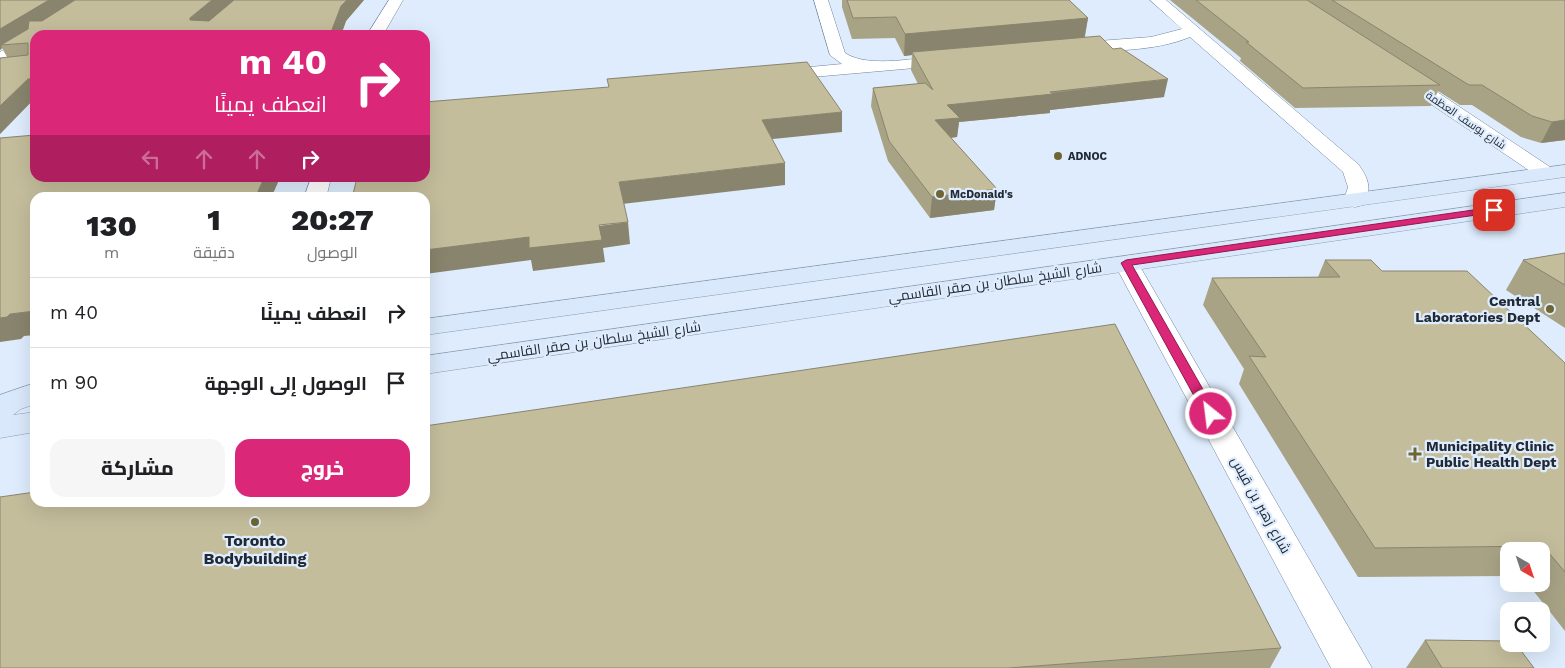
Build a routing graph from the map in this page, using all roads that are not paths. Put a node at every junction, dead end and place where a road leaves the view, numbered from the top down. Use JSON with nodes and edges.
{"nodes":[{"id":1,"x":396,"y":0,"type":"edge"},
{"id":2,"x":821,"y":0,"type":"edge"},
{"id":3,"x":1157,"y":0,"type":"edge"},
{"id":4,"x":378,"y":30,"type":"edge"},
{"id":5,"x":1194,"y":30,"type":"junction"},
{"id":6,"x":30,"y":40,"type":"edge"},
{"id":7,"x":1058,"y":50,"type":"edge"},
{"id":8,"x":969,"y":58,"type":"edge"},
{"id":9,"x":0,"y":59,"type":"edge"},
{"id":10,"x":871,"y":67,"type":"junction"},
{"id":11,"x":1392,"y":70,"type":"edge"},
{"id":12,"x":764,"y":77,"type":"edge"},
{"id":13,"x":1556,"y":172,"type":"edge"},
{"id":14,"x":1355,"y":200,"type":"junction"},
{"id":15,"x":1565,"y":200,"type":"edge"},
{"id":16,"x":1126,"y":263,"type":"junction"},
{"id":17,"x":430,"y":326,"type":"edge"},
{"id":18,"x":430,"y":364,"type":"edge"},
{"id":19,"x":30,"y":382,"type":"edge"},
{"id":20,"x":0,"y":386,"type":"edge"},
{"id":21,"x":30,"y":395,"type":"edge"},
{"id":22,"x":0,"y":409,"type":"edge"},
{"id":23,"x":30,"y":423,"type":"edge"},
{"id":24,"x":0,"y":427,"type":"edge"},
{"id":25,"x":1352,"y":668,"type":"edge"}],
"edges":[{"from":1,"to":4,"type":"street"},
{"from":2,"to":10,"type":"street"},
{"from":3,"to":5,"type":"street"},
{"from":5,"to":7,"type":"street"},
{"from":5,"to":14,"type":"street"},
{"from":6,"to":9,"type":"street"},
{"from":8,"to":10,"type":"street"},
{"from":10,"to":12,"type":"street"},
{"from":11,"to":13,"type":"street","name":"شارع يوسف العظمة"},
{"from":13,"to":14,"type":"main road"},
{"from":14,"to":17,"type":"main road"},
{"from":15,"to":16,"type":"main road","name":"شارع الشيخ سلطان بن صقر القاسمي"},
{"from":16,"to":18,"type":"main road","name":"شارع الشيخ سلطان بن صقر القاسمي"},
{"from":16,"to":25,"type":"street","name":"شارع زهير بن قيس"},
{"from":19,"to":20,"type":"main road"},
{"from":21,"to":22,"type":"main road"},
{"from":23,"to":24,"type":"main road"}]}
